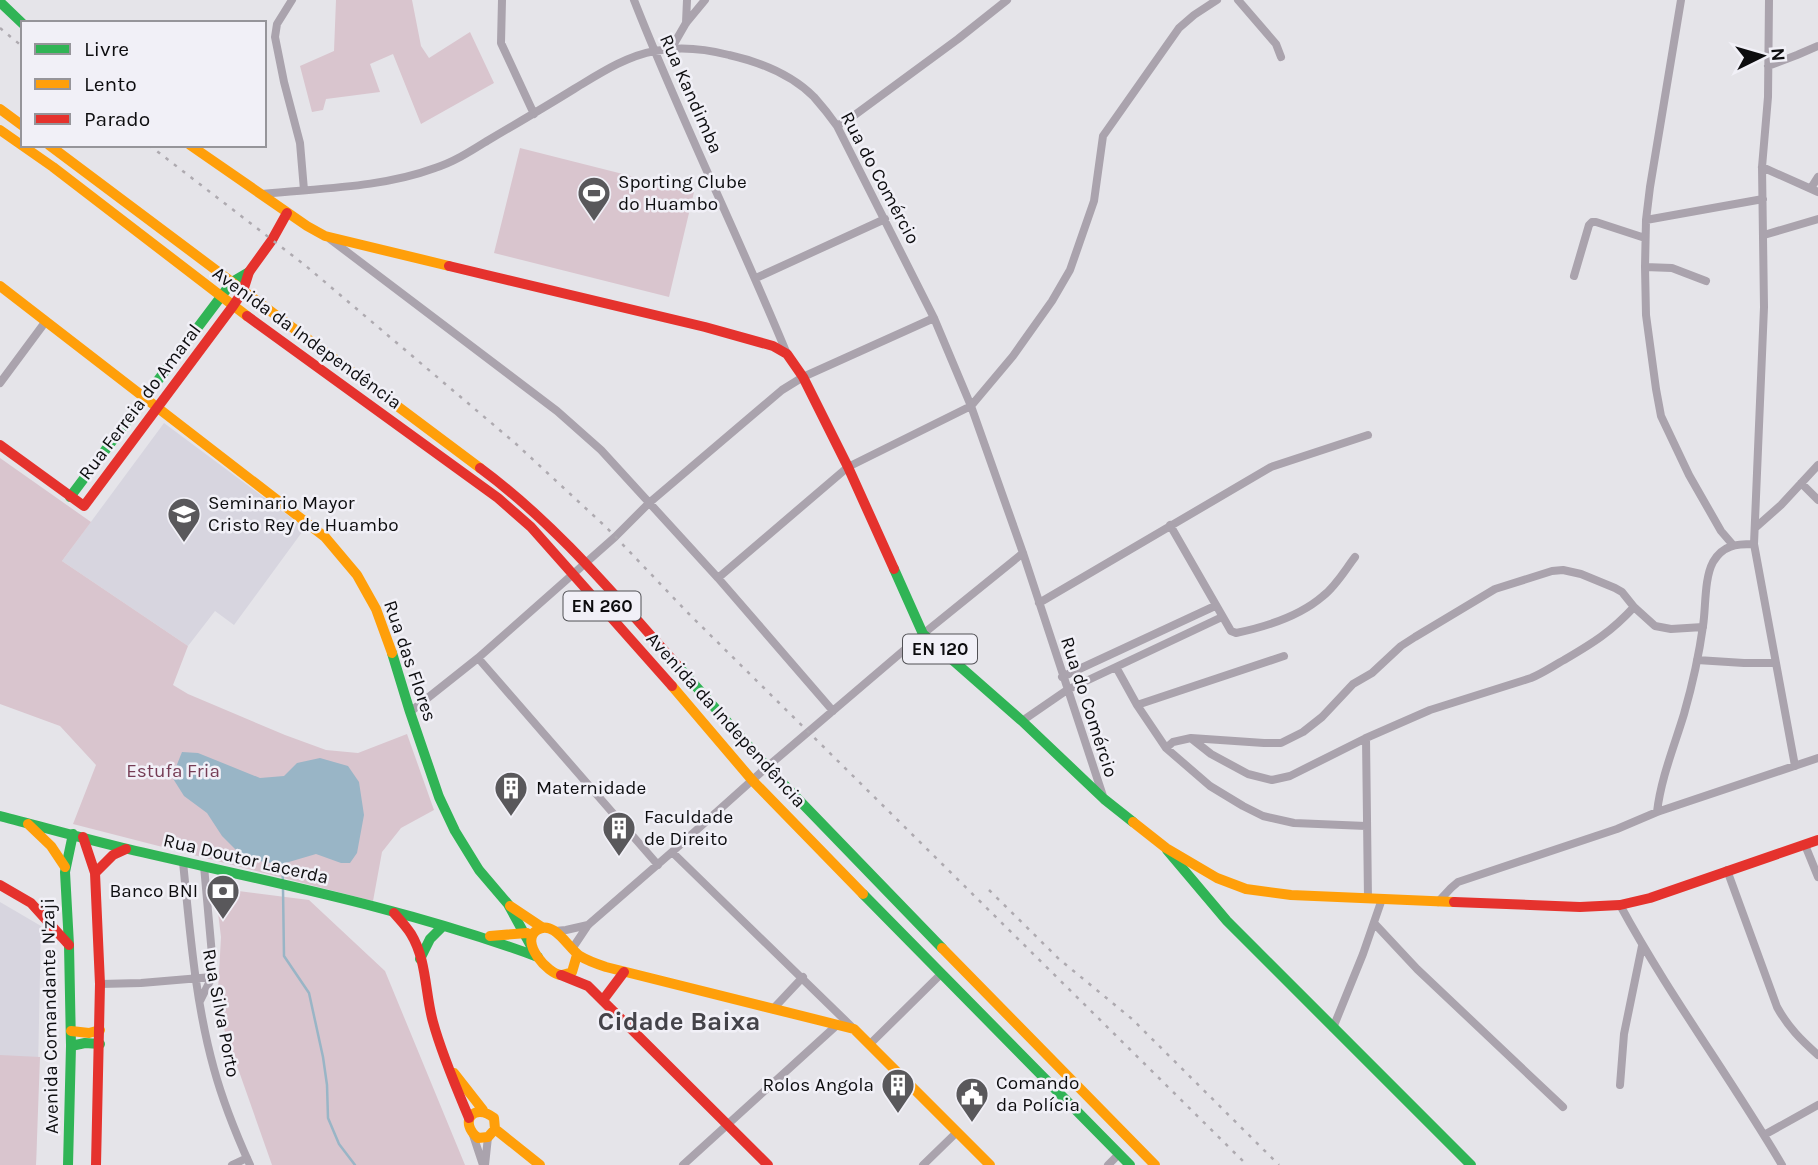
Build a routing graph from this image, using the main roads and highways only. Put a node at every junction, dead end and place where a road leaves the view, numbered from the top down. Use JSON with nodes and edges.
{"nodes":[{"id":1,"x":0,"y":2,"type":"edge"},
{"id":2,"x":21,"y":22,"type":"edge"},
{"id":3,"x":0,"y":109,"type":"edge"},
{"id":4,"x":21,"y":125,"type":"edge"},
{"id":5,"x":0,"y":130,"type":"edge"},
{"id":6,"x":21,"y":145,"type":"edge"},
{"id":7,"x":24,"y":147,"type":"edge"},
{"id":8,"x":51,"y":147,"type":"edge"},
{"id":9,"x":193,"y":147,"type":"edge"},
{"id":10,"x":62,"y":155,"type":"junction"},
{"id":11,"x":53,"y":167,"type":"junction"},
{"id":12,"x":287,"y":213,"type":"junction"},
{"id":13,"x":147,"y":219,"type":"junction"},
{"id":14,"x":136,"y":232,"type":"junction"},
{"id":15,"x":249,"y":272,"type":"junction"},
{"id":16,"x":232,"y":282,"type":"junction"},
{"id":17,"x":0,"y":286,"type":"edge"},
{"id":18,"x":243,"y":291,"type":"junction"},
{"id":19,"x":221,"y":297,"type":"junction"},
{"id":20,"x":233,"y":306,"type":"junction"},
{"id":21,"x":145,"y":397,"type":"junction"},
{"id":22,"x":158,"y":407,"type":"junction"},
{"id":23,"x":0,"y":445,"type":"edge"},
{"id":24,"x":70,"y":497,"type":"junction"},
{"id":25,"x":679,"y":667,"type":"junction"},
{"id":26,"x":667,"y":680,"type":"junction"},
{"id":27,"x":0,"y":816,"type":"edge"},
{"id":28,"x":26,"y":822,"type":"junction"},
{"id":29,"x":78,"y":835,"type":"junction"},
{"id":30,"x":1818,"y":840,"type":"edge"},
{"id":31,"x":845,"y":848,"type":"junction"},
{"id":32,"x":1166,"y":848,"type":"junction"},
{"id":33,"x":126,"y":849,"type":"junction"},
{"id":34,"x":856,"y":860,"type":"junction"},
{"id":35,"x":831,"y":862,"type":"junction"},
{"id":36,"x":65,"y":867,"type":"junction"},
{"id":37,"x":95,"y":873,"type":"junction"},
{"id":38,"x":843,"y":874,"type":"junction"},
{"id":39,"x":0,"y":885,"type":"edge"},
{"id":40,"x":508,"y":904,"type":"junction"},
{"id":41,"x":394,"y":913,"type":"junction"},
{"id":42,"x":442,"y":927,"type":"junction"},
{"id":43,"x":539,"y":929,"type":"junction"},
{"id":44,"x":523,"y":933,"type":"junction"},
{"id":45,"x":484,"y":937,"type":"junction"},
{"id":46,"x":69,"y":945,"type":"junction"},
{"id":47,"x":531,"y":946,"type":"junction"},
{"id":48,"x":575,"y":952,"type":"junction"},
{"id":49,"x":538,"y":957,"type":"junction"},
{"id":50,"x":421,"y":958,"type":"junction"},
{"id":51,"x":624,"y":972,"type":"junction"},
{"id":52,"x":561,"y":975,"type":"junction"},
{"id":53,"x":603,"y":1000,"type":"junction"},
{"id":54,"x":100,"y":1030,"type":"junction"},
{"id":55,"x":71,"y":1031,"type":"junction"},
{"id":56,"x":100,"y":1044,"type":"junction"},
{"id":57,"x":71,"y":1046,"type":"junction"},
{"id":58,"x":1037,"y":1047,"type":"junction"},
{"id":59,"x":1026,"y":1059,"type":"junction"},
{"id":60,"x":446,"y":1062,"type":"junction"},
{"id":61,"x":483,"y":1110,"type":"junction"},
{"id":62,"x":469,"y":1118,"type":"junction"},
{"id":63,"x":492,"y":1133,"type":"junction"},
{"id":64,"x":68,"y":1165,"type":"edge"},
{"id":65,"x":96,"y":1165,"type":"edge"},
{"id":66,"x":540,"y":1165,"type":"edge"},
{"id":67,"x":768,"y":1165,"type":"edge"},
{"id":68,"x":990,"y":1165,"type":"edge"},
{"id":69,"x":1130,"y":1165,"type":"edge"},
{"id":70,"x":1155,"y":1165,"type":"edge"},
{"id":71,"x":1471,"y":1165,"type":"edge"}],
"edges":[{"from":1,"to":2,"type":"main road"},
{"from":3,"to":4,"type":"main road"},
{"from":5,"to":6,"type":"main road","name":"Avenida da Independência","number":"EN 260"},
{"from":7,"to":11,"type":"main road","name":"Avenida da Independência","number":"EN 260"},
{"from":8,"to":10,"type":"main road","name":"Avenida da Independência","number":"EN 260"},
{"from":9,"to":12,"type":"main road"},
{"from":10,"to":11,"type":"main road"},
{"from":10,"to":13,"type":"main road","name":"Avenida da Independência","number":"EN 260"},
{"from":11,"to":14,"type":"main road","name":"Avenida da Independência","number":"EN 260"},
{"from":12,"to":15,"type":"main road","name":"Rua Ferreia do Amaral"},
{"from":12,"to":32,"type":"main road","number":"EN 120"},
{"from":13,"to":14,"type":"main road"},
{"from":13,"to":16,"type":"main road","name":"Avenida da Independência","number":"EN 260"},
{"from":14,"to":19,"type":"main road","name":"Avenida da Independência","number":"EN 260"},
{"from":15,"to":16,"type":"main road","name":"Rua Ferreia do Amaral"},
{"from":15,"to":18,"type":"main road","name":"Rua Ferreia do Amaral"},
{"from":16,"to":18,"type":"main road","name":"Avenida da Independência","number":"EN 260"},
{"from":16,"to":19,"type":"main road","name":"Rua Ferreia do Amaral"},
{"from":17,"to":21,"type":"main road","name":"Rua das Flores"},
{"from":18,"to":20,"type":"main road","name":"Rua Ferreia do Amaral"},
{"from":18,"to":25,"type":"main road","name":"Avenida da Independência","number":"EN 260"},
{"from":19,"to":20,"type":"main road","name":"Avenida da Independência","number":"EN 260"},
{"from":19,"to":21,"type":"main road","name":"Rua Ferreia do Amaral"},
{"from":20,"to":22,"type":"main road","name":"Rua Ferreia do Amaral"},
{"from":20,"to":26,"type":"main road","name":"Avenida da Independência","number":"EN 260"},
{"from":21,"to":22,"type":"main road","name":"Rua das Flores"},
{"from":21,"to":24,"type":"main road","name":"Rua Ferreia do Amaral"},
{"from":22,"to":24,"type":"main road","name":"Rua Ferreia do Amaral"},
{"from":22,"to":40,"type":"main road","name":"Rua das Flores"},
{"from":23,"to":24,"type":"main road"},
{"from":25,"to":26,"type":"main road"},
{"from":25,"to":31,"type":"main road","name":"Avenida da Independência","number":"EN 260"},
{"from":26,"to":35,"type":"main road","name":"Avenida da Independência","number":"EN 260"},
{"from":27,"to":28,"type":"main road","name":"Rua Doutor Lacerda"},
{"from":28,"to":29,"type":"main road","name":"Rua Doutor Lacerda"},
{"from":28,"to":36,"type":"main road"},
{"from":29,"to":33,"type":"main road","name":"Rua Doutor Lacerda"},
{"from":29,"to":36,"type":"main road","name":"Avenida Comandante N'zaji"},
{"from":29,"to":37,"type":"main road"},
{"from":30,"to":32,"type":"main road","number":"EN 120"},
{"from":31,"to":34,"type":"main road","name":"Avenida da Independência","number":"EN 260"},
{"from":31,"to":35,"type":"main road"},
{"from":32,"to":71,"type":"main road"},
{"from":33,"to":37,"type":"main road"},
{"from":33,"to":41,"type":"main road","name":"Rua Doutor Lacerda"},
{"from":34,"to":38,"type":"main road"},
{"from":34,"to":58,"type":"main road","name":"Avenida da Independência","number":"EN 260"},
{"from":35,"to":38,"type":"main road","name":"Avenida da Independência","number":"EN 260"},
{"from":36,"to":46,"type":"main road","name":"Avenida Comandante N'zaji"},
{"from":37,"to":54,"type":"main road"},
{"from":38,"to":59,"type":"main road","name":"Avenida da Independência","number":"EN 260"},
{"from":39,"to":46,"type":"main road"},
{"from":40,"to":43,"type":"main road","name":"Rua das Flores"},
{"from":40,"to":44,"type":"main road","name":"Rua das Flores"},
{"from":41,"to":42,"type":"main road","name":"Rua Doutor Lacerda"},
{"from":41,"to":50,"type":"main road"},
{"from":42,"to":45,"type":"main road","name":"Rua Doutor Lacerda"},
{"from":42,"to":50,"type":"main road"},
{"from":43,"to":44,"type":"main road","name":"Rua Doutor Lacerda"},
{"from":43,"to":47,"type":"main road"},
{"from":43,"to":48,"type":"main road"},
{"from":44,"to":45,"type":"main road","name":"Rua Doutor Lacerda"},
{"from":44,"to":47,"type":"main road","name":"Rua das Flores"},
{"from":45,"to":49,"type":"main road","name":"Rua Doutor Lacerda"},
{"from":46,"to":55,"type":"main road","name":"Avenida Comandante N'zaji"},
{"from":47,"to":49,"type":"main road","name":"Rua Doutor Lacerda"},
{"from":48,"to":51,"type":"main road"},
{"from":48,"to":52,"type":"main road"},
{"from":49,"to":52,"type":"main road","name":"Rua Doutor Lacerda"},
{"from":50,"to":60,"type":"main road"},
{"from":51,"to":53,"type":"main road"},
{"from":51,"to":68,"type":"main road"},
{"from":52,"to":53,"type":"main road","name":"Rua Doutor Lacerda"},
{"from":53,"to":67,"type":"main road","name":"Rua Doutor Lacerda"},
{"from":54,"to":55,"type":"main road"},
{"from":54,"to":56,"type":"main road"},
{"from":55,"to":57,"type":"main road","name":"Avenida Comandante N'zaji"},
{"from":56,"to":57,"type":"main road"},
{"from":56,"to":65,"type":"main road"},
{"from":57,"to":64,"type":"main road","name":"Avenida Comandante N'zaji"},
{"from":58,"to":59,"type":"main road"},
{"from":58,"to":70,"type":"main road","name":"Avenida da Independência","number":"EN 260"},
{"from":59,"to":69,"type":"main road","name":"Avenida da Independência","number":"EN 260"},
{"from":60,"to":61,"type":"main road"},
{"from":60,"to":62,"type":"main road"},
{"from":61,"to":62,"type":"main road"},
{"from":61,"to":63,"type":"main road"},
{"from":62,"to":63,"type":"main road"},
{"from":63,"to":66,"type":"main road"}]}
